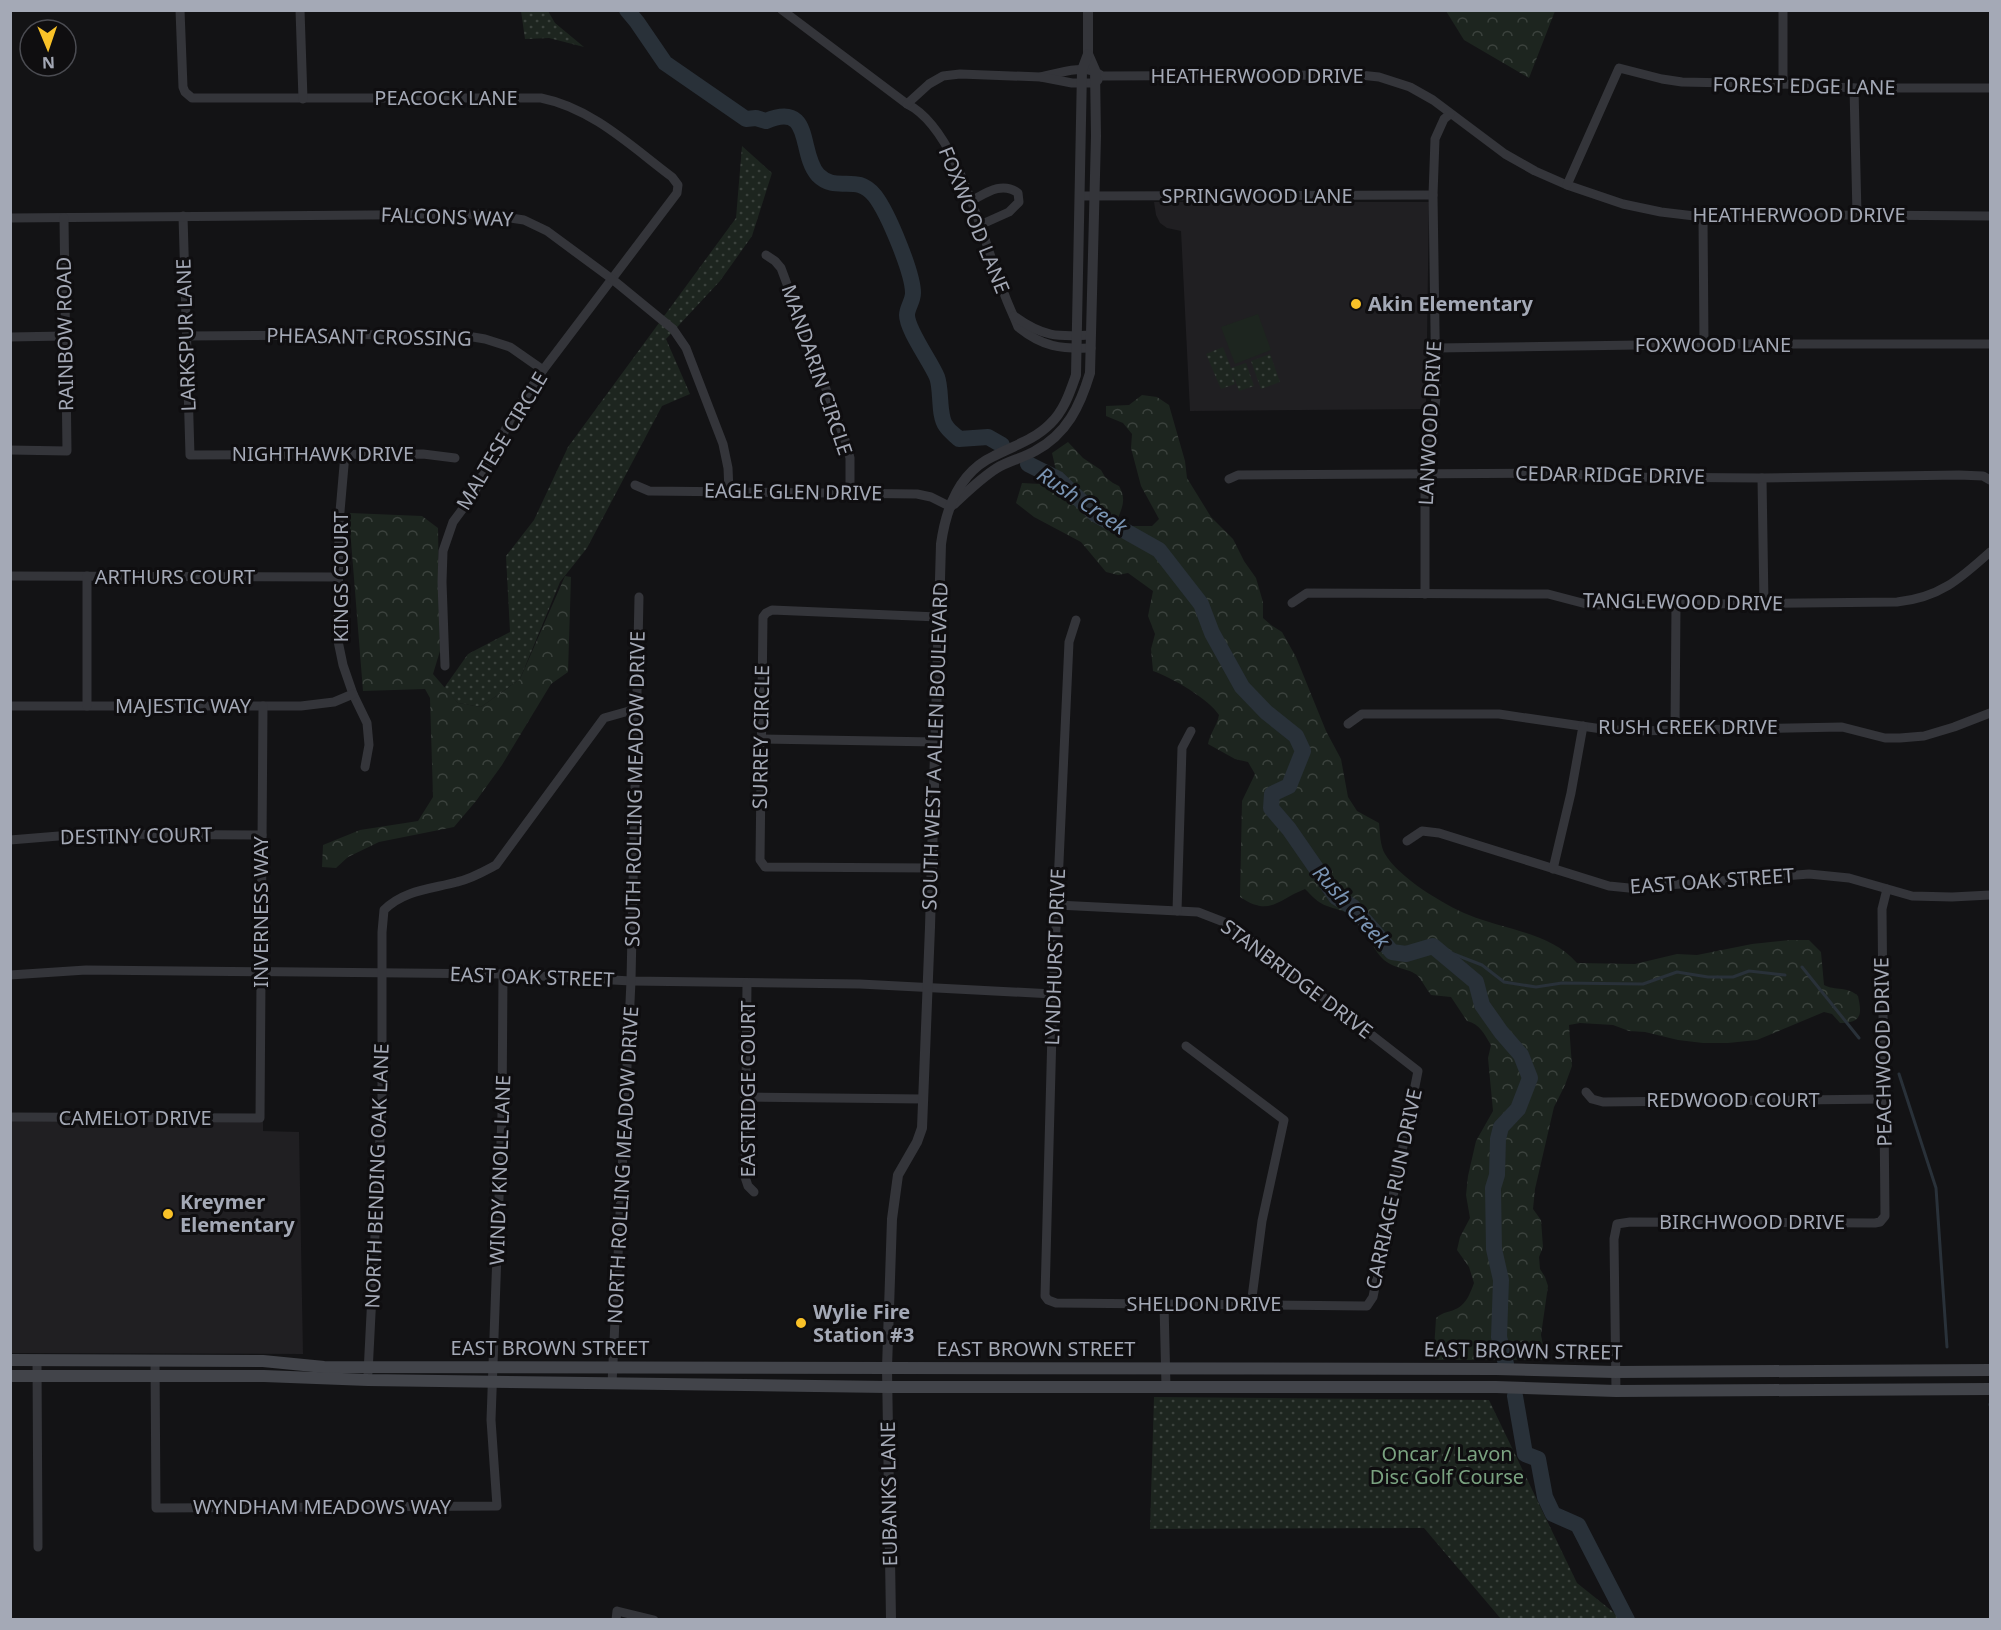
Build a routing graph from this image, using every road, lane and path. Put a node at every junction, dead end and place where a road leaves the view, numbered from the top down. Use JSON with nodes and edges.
{"nodes":[{"id":1,"x":180,"y":10,"type":"edge"},
{"id":2,"x":300,"y":10,"type":"edge"},
{"id":3,"x":782,"y":10,"type":"edge"},
{"id":4,"x":1088,"y":10,"type":"edge"},
{"id":5,"x":1783,"y":10,"type":"edge"},
{"id":6,"x":1089,"y":54,"type":"junction"},
{"id":7,"x":1082,"y":70,"type":"junction"},
{"id":8,"x":1097,"y":76,"type":"junction"},
{"id":9,"x":1041,"y":77,"type":"junction"},
{"id":10,"x":1083,"y":83,"type":"junction"},
{"id":11,"x":1783,"y":84,"type":"junction"},
{"id":12,"x":1854,"y":88,"type":"junction"},
{"id":13,"x":1990,"y":88,"type":"edge"},
{"id":14,"x":303,"y":99,"type":"junction"},
{"id":15,"x":907,"y":104,"type":"junction"},
{"id":16,"x":1450,"y":114,"type":"junction"},
{"id":17,"x":678,"y":185,"type":"joint"},
{"id":18,"x":1568,"y":185,"type":"junction"},
{"id":19,"x":1434,"y":195,"type":"junction"},
{"id":20,"x":1081,"y":196,"type":"junction"},
{"id":21,"x":1095,"y":196,"type":"junction"},
{"id":22,"x":970,"y":201,"type":"junction"},
{"id":23,"x":1857,"y":215,"type":"junction"},
{"id":24,"x":183,"y":216,"type":"junction"},
{"id":25,"x":1990,"y":216,"type":"edge"},
{"id":26,"x":1703,"y":217,"type":"junction"},
{"id":27,"x":10,"y":218,"type":"edge"},
{"id":28,"x":64,"y":218,"type":"junction"},
{"id":29,"x":980,"y":225,"type":"junction"},
{"id":30,"x":766,"y":255,"type":"dead end"},
{"id":31,"x":612,"y":279,"type":"junction"},
{"id":32,"x":1014,"y":316,"type":"junction"},
{"id":33,"x":1091,"y":335,"type":"junction"},
{"id":34,"x":64,"y":336,"type":"junction"},
{"id":35,"x":186,"y":336,"type":"junction"},
{"id":36,"x":1078,"y":336,"type":"junction"},
{"id":37,"x":10,"y":337,"type":"edge"},
{"id":38,"x":1704,"y":344,"type":"junction"},
{"id":39,"x":1990,"y":344,"type":"edge"},
{"id":40,"x":1077,"y":348,"type":"junction"},
{"id":41,"x":1091,"y":348,"type":"junction"},
{"id":42,"x":1436,"y":348,"type":"junction"},
{"id":43,"x":543,"y":370,"type":"junction"},
{"id":44,"x":10,"y":450,"type":"edge"},
{"id":45,"x":345,"y":454,"type":"junction"},
{"id":46,"x":190,"y":455,"type":"joint"},
{"id":47,"x":455,"y":458,"type":"dead end"},
{"id":48,"x":1425,"y":474,"type":"junction"},
{"id":49,"x":1762,"y":477,"type":"junction"},
{"id":50,"x":1229,"y":479,"type":"dead end"},
{"id":51,"x":1990,"y":480,"type":"edge"},
{"id":52,"x":634,"y":485,"type":"dead end"},
{"id":53,"x":729,"y":492,"type":"junction"},
{"id":54,"x":850,"y":493,"type":"junction"},
{"id":55,"x":951,"y":507,"type":"junction"},
{"id":56,"x":1990,"y":552,"type":"edge"},
{"id":57,"x":10,"y":576,"type":"edge"},
{"id":58,"x":87,"y":576,"type":"junction"},
{"id":59,"x":339,"y":577,"type":"junction"},
{"id":60,"x":1425,"y":594,"type":"junction"},
{"id":61,"x":639,"y":597,"type":"dead end"},
{"id":62,"x":1292,"y":603,"type":"dead end"},
{"id":63,"x":1764,"y":604,"type":"junction"},
{"id":64,"x":1676,"y":605,"type":"junction"},
{"id":65,"x":938,"y":617,"type":"junction"},
{"id":66,"x":1076,"y":620,"type":"dead end"},
{"id":67,"x":445,"y":666,"type":"dead end"},
{"id":68,"x":353,"y":694,"type":"junction"},
{"id":69,"x":10,"y":705,"type":"edge"},
{"id":70,"x":87,"y":706,"type":"junction"},
{"id":71,"x":263,"y":706,"type":"junction"},
{"id":72,"x":636,"y":709,"type":"junction"},
{"id":73,"x":1990,"y":713,"type":"edge"},
{"id":74,"x":1347,"y":724,"type":"dead end"},
{"id":75,"x":1583,"y":726,"type":"junction"},
{"id":76,"x":1675,"y":730,"type":"junction"},
{"id":77,"x":1191,"y":731,"type":"dead end"},
{"id":78,"x":760,"y":739,"type":"junction"},
{"id":79,"x":936,"y":742,"type":"junction"},
{"id":80,"x":365,"y":767,"type":"dead end"},
{"id":81,"x":262,"y":835,"type":"junction"},
{"id":82,"x":10,"y":840,"type":"edge"},
{"id":83,"x":1407,"y":841,"type":"dead end"},
{"id":84,"x":932,"y":868,"type":"junction"},
{"id":85,"x":1552,"y":869,"type":"junction"},
{"id":86,"x":1887,"y":889,"type":"junction"},
{"id":87,"x":1990,"y":895,"type":"edge"},
{"id":88,"x":1057,"y":905,"type":"junction"},
{"id":89,"x":1177,"y":911,"type":"junction"},
{"id":90,"x":261,"y":971,"type":"junction"},
{"id":91,"x":383,"y":972,"type":"junction"},
{"id":92,"x":503,"y":974,"type":"junction"},
{"id":93,"x":10,"y":975,"type":"edge"},
{"id":94,"x":631,"y":981,"type":"junction"},
{"id":95,"x":747,"y":982,"type":"junction"},
{"id":96,"x":927,"y":987,"type":"junction"},
{"id":97,"x":1053,"y":994,"type":"junction"},
{"id":98,"x":1186,"y":1046,"type":"dead end"},
{"id":99,"x":1418,"y":1071,"type":"joint"},
{"id":100,"x":1586,"y":1092,"type":"dead end"},
{"id":101,"x":745,"y":1097,"type":"junction"},
{"id":102,"x":923,"y":1099,"type":"junction"},
{"id":103,"x":1884,"y":1099,"type":"junction"},
{"id":104,"x":10,"y":1117,"type":"edge"},
{"id":105,"x":260,"y":1118,"type":"joint"},
{"id":106,"x":754,"y":1192,"type":"dead end"},
{"id":107,"x":1885,"y":1216,"type":"joint"},
{"id":108,"x":1045,"y":1296,"type":"joint"},
{"id":109,"x":1164,"y":1304,"type":"junction"},
{"id":110,"x":1251,"y":1305,"type":"junction"},
{"id":111,"x":1367,"y":1306,"type":"joint"},
{"id":112,"x":10,"y":1360,"type":"edge"},
{"id":113,"x":37,"y":1360,"type":"junction"},
{"id":114,"x":155,"y":1360,"type":"junction"},
{"id":115,"x":368,"y":1366,"type":"junction"},
{"id":116,"x":494,"y":1367,"type":"junction"},
{"id":117,"x":613,"y":1367,"type":"junction"},
{"id":118,"x":887,"y":1368,"type":"junction"},
{"id":119,"x":1166,"y":1368,"type":"junction"},
{"id":120,"x":1990,"y":1370,"type":"edge"},
{"id":121,"x":1615,"y":1372,"type":"junction"},
{"id":122,"x":1749,"y":1372,"type":"junction"},
{"id":123,"x":10,"y":1376,"type":"edge"},
{"id":124,"x":37,"y":1376,"type":"junction"},
{"id":125,"x":155,"y":1376,"type":"junction"},
{"id":126,"x":368,"y":1380,"type":"junction"},
{"id":127,"x":493,"y":1382,"type":"junction"},
{"id":128,"x":612,"y":1384,"type":"junction"},
{"id":129,"x":887,"y":1387,"type":"junction"},
{"id":130,"x":1166,"y":1387,"type":"junction"},
{"id":131,"x":1990,"y":1389,"type":"edge"},
{"id":132,"x":1749,"y":1390,"type":"junction"},
{"id":133,"x":1616,"y":1391,"type":"junction"},
{"id":134,"x":38,"y":1547,"type":"dead end"},
{"id":135,"x":616,"y":1615,"type":"edge"},
{"id":136,"x":654,"y":1620,"type":"edge"},
{"id":137,"x":891,"y":1620,"type":"edge"}],
"edges":[{"from":1,"to":14,"type":"street","name":"PEACOCK LANE"},
{"from":2,"to":14,"type":"street"},
{"from":3,"to":15,"type":"street","name":"FOXWOOD LANE"},
{"from":4,"to":6,"type":"street"},
{"from":5,"to":11,"type":"street"},
{"from":6,"to":7,"type":"street","name":"SOUTH WEST A ALLEN BOULEVARD"},
{"from":6,"to":8,"type":"street"},
{"from":7,"to":8,"type":"street","name":"HEATHERWOOD DRIVE"},
{"from":7,"to":9,"type":"street","name":"HEATHERWOOD DRIVE"},
{"from":7,"to":10,"type":"street","name":"SOUTH WEST A ALLEN BOULEVARD"},
{"from":8,"to":10,"type":"street","name":"HEATHERWOOD DRIVE"},
{"from":8,"to":16,"type":"street","name":"HEATHERWOOD DRIVE"},
{"from":8,"to":21,"type":"street"},
{"from":9,"to":10,"type":"street","name":"HEATHERWOOD DRIVE"},
{"from":9,"to":15,"type":"street","name":"HEATHERWOOD DRIVE"},
{"from":10,"to":20,"type":"street","name":"SOUTH WEST A ALLEN BOULEVARD"},
{"from":11,"to":12,"type":"street","name":"FOREST EDGE LANE"},
{"from":11,"to":18,"type":"street","name":"FOREST EDGE LANE"},
{"from":12,"to":13,"type":"street","name":"FOREST EDGE LANE"},
{"from":12,"to":23,"type":"street"},
{"from":14,"to":17,"type":"street","name":"PEACOCK LANE"},
{"from":15,"to":22,"type":"street","name":"FOXWOOD LANE"},
{"from":16,"to":18,"type":"street","name":"HEATHERWOOD DRIVE"},
{"from":16,"to":19,"type":"street","name":"LANWOOD DRIVE"},
{"from":17,"to":31,"type":"street","name":"MALTESE CIRCLE"},
{"from":18,"to":26,"type":"street","name":"HEATHERWOOD DRIVE"},
{"from":19,"to":21,"type":"street","name":"SPRINGWOOD LANE"},
{"from":19,"to":42,"type":"street","name":"LANWOOD DRIVE"},
{"from":20,"to":21,"type":"street","name":"SPRINGWOOD LANE"},
{"from":20,"to":36,"type":"street","name":"SOUTH WEST A ALLEN BOULEVARD"},
{"from":21,"to":33,"type":"street"},
{"from":22,"to":29,"type":"street","name":"FOXWOOD LANE"},
{"from":22,"to":29,"type":"street"},
{"from":23,"to":25,"type":"street","name":"HEATHERWOOD DRIVE"},
{"from":23,"to":26,"type":"street","name":"HEATHERWOOD DRIVE"},
{"from":24,"to":28,"type":"street","name":"FALCONS WAY"},
{"from":24,"to":31,"type":"street","name":"FALCONS WAY"},
{"from":24,"to":35,"type":"street","name":"LARKSPUR LANE"},
{"from":26,"to":38,"type":"street"},
{"from":27,"to":28,"type":"street","name":"FALCONS WAY"},
{"from":28,"to":34,"type":"street","name":"RAINBOW ROAD"},
{"from":29,"to":32,"type":"street","name":"FOXWOOD LANE"},
{"from":30,"to":54,"type":"street","name":"MANDARIN CIRCLE"},
{"from":31,"to":43,"type":"street","name":"MALTESE CIRCLE"},
{"from":31,"to":53,"type":"street","name":"FALCONS WAY"},
{"from":32,"to":36,"type":"street","name":"FOXWOOD LANE"},
{"from":32,"to":40,"type":"street"},
{"from":33,"to":36,"type":"street","name":"FOXWOOD LANE"},
{"from":33,"to":41,"type":"street"},
{"from":34,"to":37,"type":"street"},
{"from":34,"to":44,"type":"street","name":"RAINBOW ROAD"},
{"from":35,"to":43,"type":"street","name":"PHEASANT CROSSING"},
{"from":35,"to":46,"type":"street","name":"LARKSPUR LANE"},
{"from":36,"to":40,"type":"street","name":"SOUTH WEST A ALLEN BOULEVARD"},
{"from":38,"to":39,"type":"street","name":"FOXWOOD LANE"},
{"from":38,"to":42,"type":"street","name":"FOXWOOD LANE"},
{"from":40,"to":41,"type":"street"},
{"from":40,"to":55,"type":"street","name":"SOUTH WEST A ALLEN BOULEVARD"},
{"from":41,"to":55,"type":"street"},
{"from":42,"to":48,"type":"street","name":"LANWOOD DRIVE"},
{"from":43,"to":67,"type":"street","name":"MALTESE CIRCLE"},
{"from":45,"to":46,"type":"street","name":"NIGHTHAWK DRIVE"},
{"from":45,"to":47,"type":"street","name":"NIGHTHAWK DRIVE"},
{"from":45,"to":59,"type":"street","name":"KINGS COURT"},
{"from":48,"to":49,"type":"street","name":"CEDAR RIDGE DRIVE"},
{"from":48,"to":50,"type":"street","name":"CEDAR RIDGE DRIVE"},
{"from":48,"to":60,"type":"street","name":"LANWOOD DRIVE"},
{"from":49,"to":51,"type":"street","name":"CEDAR RIDGE DRIVE"},
{"from":49,"to":63,"type":"street"},
{"from":52,"to":53,"type":"street","name":"EAGLE GLEN DRIVE"},
{"from":53,"to":54,"type":"street","name":"EAGLE GLEN DRIVE"},
{"from":54,"to":55,"type":"street","name":"EAGLE GLEN DRIVE"},
{"from":55,"to":65,"type":"street","name":"SOUTH WEST A ALLEN BOULEVARD"},
{"from":56,"to":63,"type":"street","name":"TANGLEWOOD DRIVE"},
{"from":57,"to":58,"type":"street","name":"ARTHURS COURT"},
{"from":58,"to":59,"type":"street","name":"ARTHURS COURT"},
{"from":58,"to":70,"type":"street"},
{"from":59,"to":68,"type":"street","name":"KINGS COURT"},
{"from":60,"to":62,"type":"street","name":"TANGLEWOOD DRIVE"},
{"from":60,"to":64,"type":"street","name":"TANGLEWOOD DRIVE"},
{"from":61,"to":72,"type":"street","name":"SOUTH ROLLING MEADOW DRIVE"},
{"from":63,"to":64,"type":"street","name":"TANGLEWOOD DRIVE"},
{"from":64,"to":76,"type":"street"},
{"from":65,"to":78,"type":"street","name":"SURREY CIRCLE"},
{"from":65,"to":79,"type":"street","name":"SOUTH WEST A ALLEN BOULEVARD"},
{"from":66,"to":88,"type":"street","name":"LYNDHURST DRIVE"},
{"from":68,"to":71,"type":"street","name":"MAJESTIC WAY"},
{"from":68,"to":80,"type":"street","name":"KINGS COURT"},
{"from":69,"to":70,"type":"street","name":"MAJESTIC WAY"},
{"from":70,"to":71,"type":"street","name":"MAJESTIC WAY"},
{"from":71,"to":81,"type":"street","name":"INVERNESS WAY"},
{"from":72,"to":91,"type":"street","name":"NORTH BENDING OAK LANE"},
{"from":72,"to":94,"type":"street","name":"SOUTH ROLLING MEADOW DRIVE"},
{"from":73,"to":76,"type":"street","name":"RUSH CREEK DRIVE"},
{"from":74,"to":75,"type":"street","name":"RUSH CREEK DRIVE"},
{"from":75,"to":76,"type":"street","name":"RUSH CREEK DRIVE"},
{"from":75,"to":85,"type":"street"},
{"from":77,"to":89,"type":"street"},
{"from":78,"to":79,"type":"street"},
{"from":78,"to":84,"type":"street","name":"SURREY CIRCLE"},
{"from":79,"to":84,"type":"street","name":"SOUTH WEST A ALLEN BOULEVARD"},
{"from":81,"to":82,"type":"street","name":"DESTINY COURT"},
{"from":81,"to":90,"type":"street","name":"INVERNESS WAY"},
{"from":83,"to":85,"type":"street","name":"EAST OAK STREET"},
{"from":84,"to":96,"type":"street","name":"SOUTH WEST A ALLEN BOULEVARD"},
{"from":85,"to":86,"type":"street","name":"EAST OAK STREET"},
{"from":86,"to":87,"type":"street","name":"EAST OAK STREET"},
{"from":86,"to":103,"type":"street","name":"PEACHWOOD DRIVE"},
{"from":88,"to":89,"type":"street","name":"STANBRIDGE DRIVE"},
{"from":88,"to":97,"type":"street","name":"LYNDHURST DRIVE"},
{"from":89,"to":99,"type":"street","name":"STANBRIDGE DRIVE"},
{"from":90,"to":91,"type":"street","name":"EAST OAK STREET"},
{"from":90,"to":93,"type":"street","name":"EAST OAK STREET"},
{"from":90,"to":105,"type":"street","name":"INVERNESS WAY"},
{"from":91,"to":92,"type":"street","name":"EAST OAK STREET"},
{"from":91,"to":115,"type":"street","name":"NORTH BENDING OAK LANE"},
{"from":92,"to":94,"type":"street","name":"EAST OAK STREET"},
{"from":92,"to":116,"type":"street","name":"WINDY KNOLL LANE"},
{"from":94,"to":95,"type":"street","name":"EAST OAK STREET"},
{"from":94,"to":117,"type":"street","name":"NORTH ROLLING MEADOW DRIVE"},
{"from":95,"to":96,"type":"street","name":"EAST OAK STREET"},
{"from":95,"to":101,"type":"street","name":"EASTRIDGE COURT"},
{"from":96,"to":97,"type":"street","name":"EAST OAK STREET"},
{"from":96,"to":102,"type":"street","name":"SOUTH WEST A ALLEN BOULEVARD"},
{"from":97,"to":108,"type":"street","name":"LYNDHURST DRIVE"},
{"from":98,"to":110,"type":"street"},
{"from":99,"to":111,"type":"street","name":"CARRIAGE RUN DRIVE"},
{"from":100,"to":103,"type":"street","name":"REDWOOD COURT"},
{"from":101,"to":102,"type":"street"},
{"from":101,"to":106,"type":"street","name":"EASTRIDGE COURT"},
{"from":102,"to":118,"type":"street","name":"EUBANKS LANE"},
{"from":103,"to":107,"type":"street","name":"PEACHWOOD DRIVE"},
{"from":104,"to":105,"type":"street","name":"CAMELOT DRIVE"},
{"from":107,"to":121,"type":"street","name":"BIRCHWOOD DRIVE"},
{"from":108,"to":109,"type":"street","name":"SHELDON DRIVE"},
{"from":109,"to":110,"type":"street","name":"SHELDON DRIVE"},
{"from":109,"to":119,"type":"street"},
{"from":110,"to":111,"type":"street","name":"SHELDON DRIVE"},
{"from":112,"to":113,"type":"main road","name":"EAST BROWN STREET"},
{"from":113,"to":114,"type":"main road","name":"EAST BROWN STREET"},
{"from":113,"to":124,"type":"street"},
{"from":114,"to":115,"type":"main road","name":"EAST BROWN STREET"},
{"from":114,"to":125,"type":"street","name":"WYNDHAM MEADOWS WAY"},
{"from":115,"to":116,"type":"main road","name":"EAST BROWN STREET"},
{"from":115,"to":126,"type":"street","name":"NORTH BENDING OAK LANE"},
{"from":116,"to":117,"type":"main road","name":"EAST BROWN STREET"},
{"from":116,"to":127,"type":"street","name":"WYNDHAM MEADOWS WAY"},
{"from":117,"to":118,"type":"main road","name":"EAST BROWN STREET"},
{"from":117,"to":128,"type":"street","name":"NORTH ROLLING MEADOW DRIVE"},
{"from":118,"to":119,"type":"main road","name":"EAST BROWN STREET"},
{"from":118,"to":129,"type":"street","name":"EUBANKS LANE"},
{"from":119,"to":121,"type":"main road","name":"EAST BROWN STREET"},
{"from":119,"to":130,"type":"street"},
{"from":120,"to":122,"type":"main road","name":"EAST BROWN STREET"},
{"from":121,"to":122,"type":"main road","name":"EAST BROWN STREET"},
{"from":121,"to":133,"type":"street"},
{"from":122,"to":132,"type":"main road"},
{"from":123,"to":124,"type":"main road","name":"EAST BROWN STREET"},
{"from":124,"to":125,"type":"main road","name":"EAST BROWN STREET"},
{"from":124,"to":134,"type":"street"},
{"from":125,"to":126,"type":"main road","name":"EAST BROWN STREET"},
{"from":125,"to":127,"type":"street","name":"WYNDHAM MEADOWS WAY"},
{"from":126,"to":127,"type":"main road","name":"EAST BROWN STREET"},
{"from":127,"to":128,"type":"main road","name":"EAST BROWN STREET"},
{"from":128,"to":129,"type":"main road","name":"EAST BROWN STREET"},
{"from":129,"to":130,"type":"main road","name":"EAST BROWN STREET"},
{"from":129,"to":137,"type":"street","name":"EUBANKS LANE"},
{"from":130,"to":133,"type":"main road","name":"EAST BROWN STREET"},
{"from":131,"to":132,"type":"main road","name":"EAST BROWN STREET"},
{"from":132,"to":133,"type":"main road","name":"EAST BROWN STREET"},
{"from":135,"to":136,"type":"street"}]}
